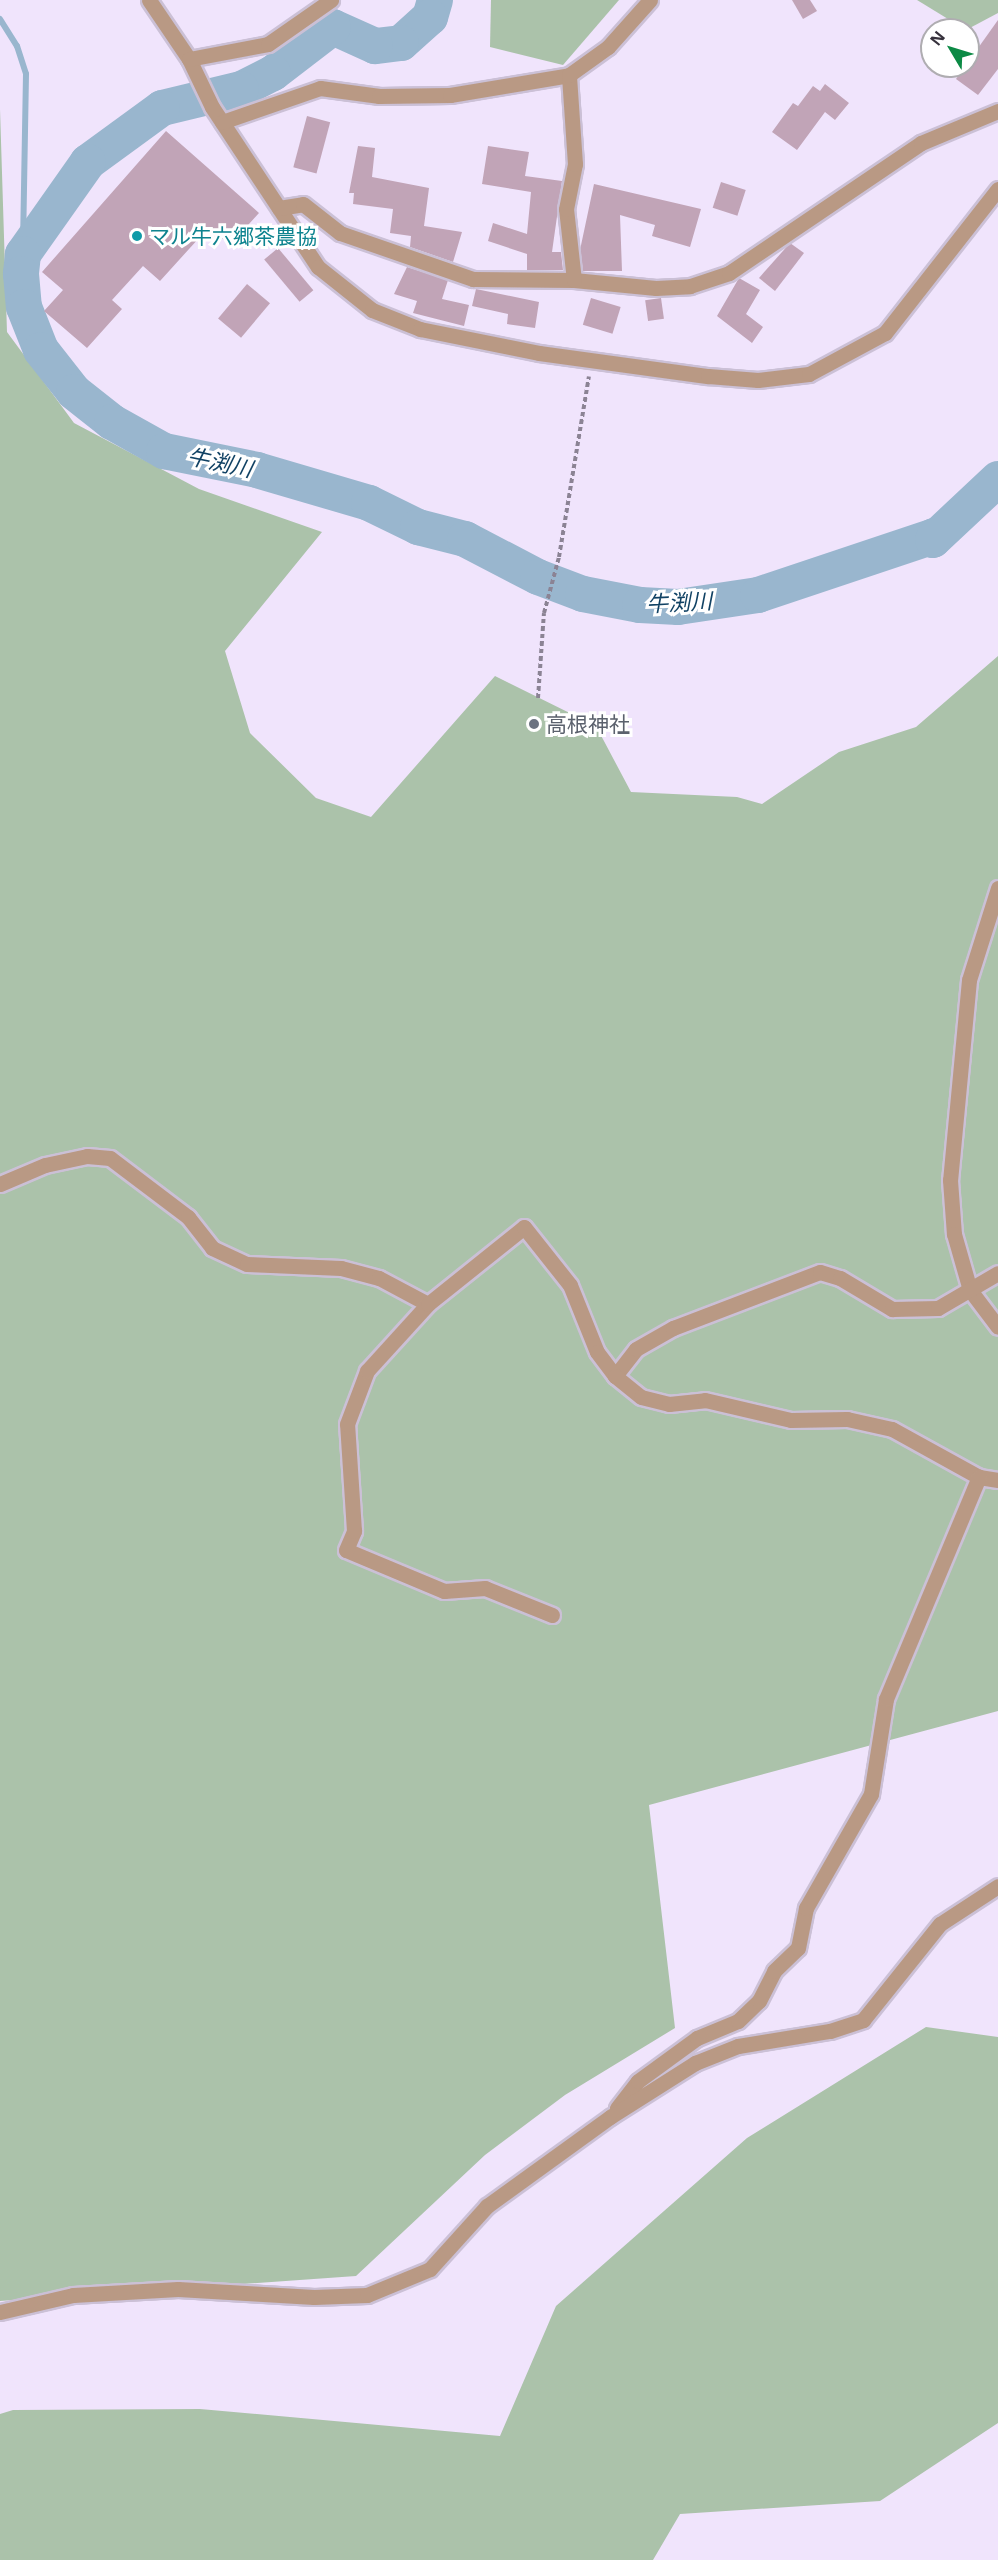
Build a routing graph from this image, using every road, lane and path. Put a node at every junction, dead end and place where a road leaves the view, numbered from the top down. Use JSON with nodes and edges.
{"nodes":[{"id":1,"x":149,"y":0,"type":"edge"},
{"id":2,"x":331,"y":0,"type":"edge"},
{"id":3,"x":650,"y":0,"type":"edge"},
{"id":4,"x":192,"y":65,"type":"junction"},
{"id":5,"x":569,"y":75,"type":"junction"},
{"id":6,"x":998,"y":111,"type":"edge"},
{"id":7,"x":222,"y":122,"type":"junction"},
{"id":8,"x":998,"y":189,"type":"edge"},
{"id":9,"x":279,"y":208,"type":"junction"},
{"id":10,"x":574,"y":280,"type":"junction"},
{"id":11,"x":592,"y":358,"type":"junction"},
{"id":12,"x":538,"y":698,"type":"dead end"},
{"id":13,"x":998,"y":888,"type":"edge"},
{"id":14,"x":0,"y":1184,"type":"edge"},
{"id":15,"x":998,"y":1273,"type":"edge"},
{"id":16,"x":970,"y":1290,"type":"junction"},
{"id":17,"x":428,"y":1304,"type":"junction"},
{"id":18,"x":998,"y":1328,"type":"edge"},
{"id":19,"x":615,"y":1377,"type":"junction"},
{"id":20,"x":979,"y":1477,"type":"junction"},
{"id":21,"x":998,"y":1480,"type":"edge"},
{"id":22,"x":552,"y":1615,"type":"dead end"},
{"id":23,"x":998,"y":1886,"type":"edge"},
{"id":24,"x":609,"y":2117,"type":"junction"},
{"id":25,"x":0,"y":2312,"type":"edge"}],
"edges":[{"from":1,"to":4,"type":"street"},
{"from":2,"to":4,"type":"street"},
{"from":3,"to":5,"type":"street"},
{"from":4,"to":7,"type":"street"},
{"from":5,"to":7,"type":"street"},
{"from":5,"to":10,"type":"street"},
{"from":6,"to":10,"type":"street"},
{"from":7,"to":9,"type":"street"},
{"from":8,"to":11,"type":"street"},
{"from":9,"to":10,"type":"street"},
{"from":9,"to":11,"type":"street"},
{"from":11,"to":12,"type":"path"},
{"from":13,"to":16,"type":"street"},
{"from":14,"to":17,"type":"street"},
{"from":15,"to":16,"type":"street"},
{"from":16,"to":18,"type":"street"},
{"from":16,"to":19,"type":"street"},
{"from":17,"to":19,"type":"street"},
{"from":17,"to":22,"type":"street"},
{"from":19,"to":20,"type":"street"},
{"from":20,"to":21,"type":"street"},
{"from":20,"to":24,"type":"street"},
{"from":23,"to":24,"type":"street"},
{"from":24,"to":25,"type":"street"}]}
